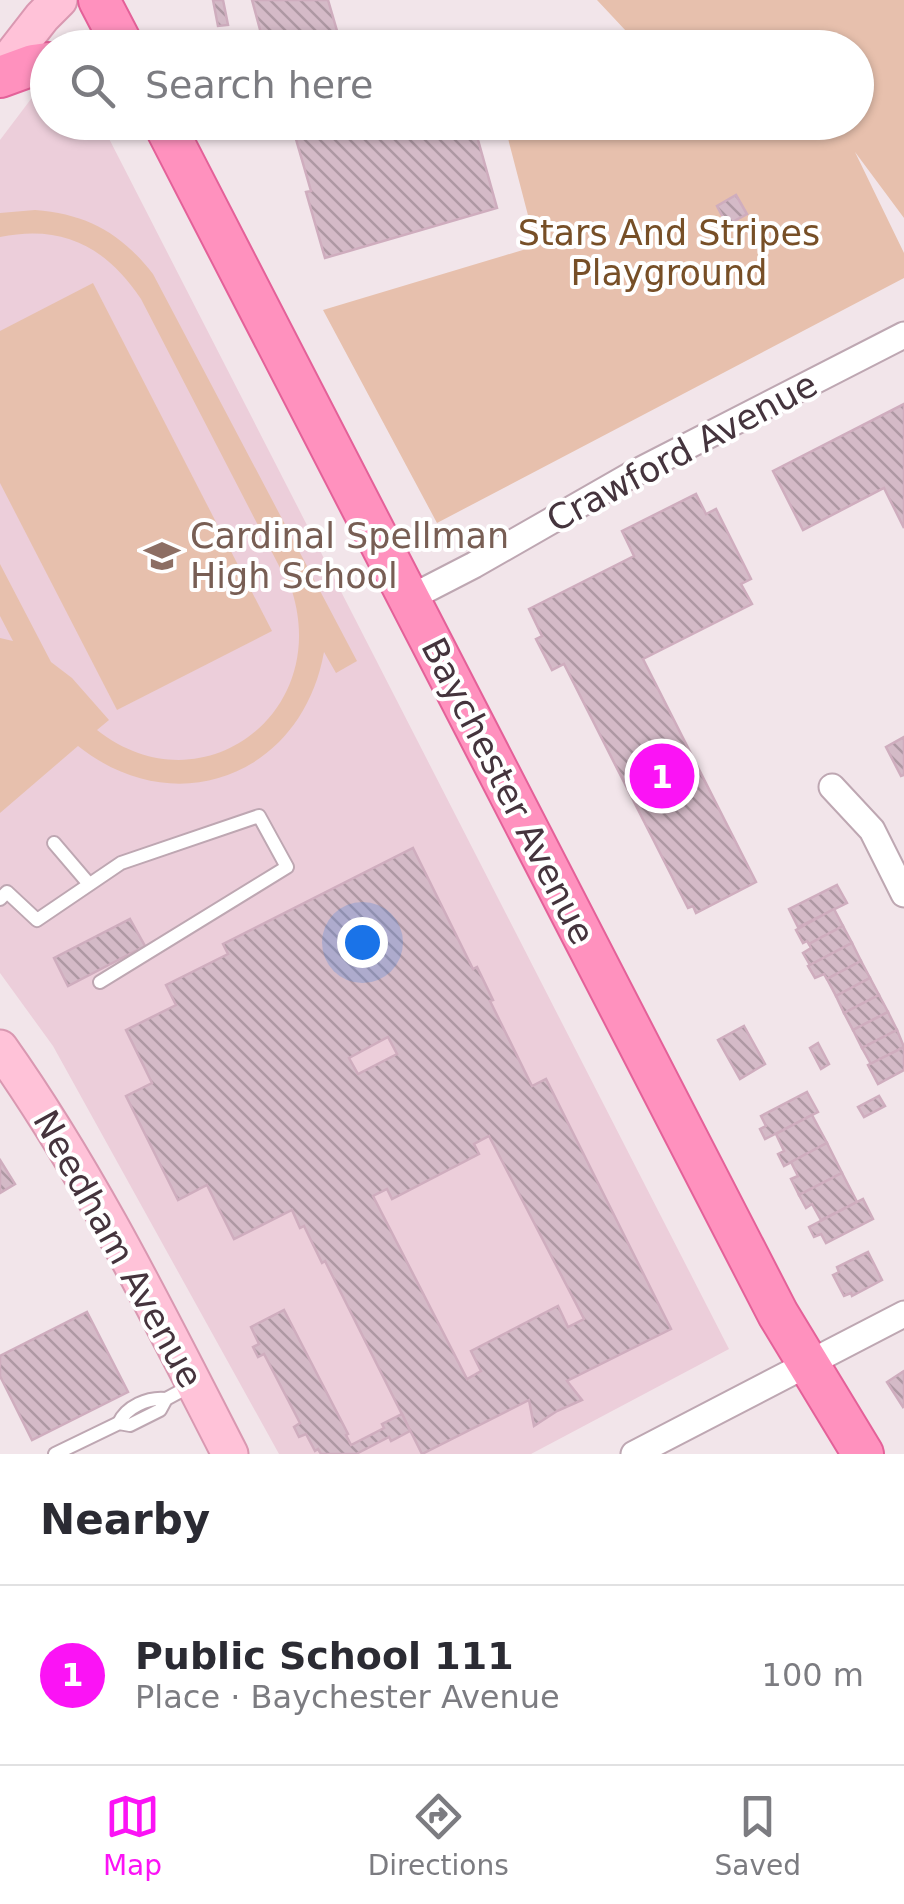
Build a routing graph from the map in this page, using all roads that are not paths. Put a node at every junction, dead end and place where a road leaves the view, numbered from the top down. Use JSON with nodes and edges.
{"nodes":[{"id":1,"x":59,"y":0,"type":"edge"},
{"id":2,"x":100,"y":0,"type":"edge"},
{"id":3,"x":32,"y":30,"type":"edge"},
{"id":4,"x":115,"y":30,"type":"edge"},
{"id":5,"x":30,"y":33,"type":"edge"},
{"id":6,"x":30,"y":66,"type":"edge"},
{"id":7,"x":0,"y":74,"type":"edge"},
{"id":8,"x":172,"y":140,"type":"edge"},
{"id":9,"x":904,"y":334,"type":"edge"},
{"id":10,"x":408,"y":599,"type":"junction"},
{"id":11,"x":832,"y":786,"type":"dead end"},
{"id":12,"x":54,"y":844,"type":"dead end"},
{"id":13,"x":90,"y":884,"type":"junction"},
{"id":14,"x":904,"y":894,"type":"edge"},
{"id":15,"x":0,"y":900,"type":"edge"},
{"id":16,"x":100,"y":982,"type":"dead end"},
{"id":17,"x":0,"y":1048,"type":"edge"},
{"id":18,"x":904,"y":1314,"type":"edge"},
{"id":19,"x":807,"y":1365,"type":"junction"},
{"id":20,"x":180,"y":1391,"type":"junction"},
{"id":21,"x":55,"y":1454,"type":"edge"},
{"id":22,"x":230,"y":1454,"type":"edge"},
{"id":23,"x":634,"y":1454,"type":"edge"},
{"id":24,"x":863,"y":1454,"type":"edge"}],
"edges":[{"from":1,"to":3,"type":"street"},
{"from":2,"to":4,"type":"main road"},
{"from":5,"to":7,"type":"street"},
{"from":6,"to":7,"type":"main road"},
{"from":8,"to":10,"type":"main road","name":"Baychester Avenue"},
{"from":9,"to":10,"type":"street","name":"Crawford Avenue"},
{"from":10,"to":19,"type":"main road","name":"Baychester Avenue"},
{"from":11,"to":14,"type":"street"},
{"from":12,"to":13,"type":"lane"},
{"from":13,"to":15,"type":"lane"},
{"from":13,"to":16,"type":"lane"},
{"from":17,"to":20,"type":"street","name":"Needham Avenue"},
{"from":18,"to":19,"type":"street"},
{"from":19,"to":23,"type":"street"},
{"from":19,"to":24,"type":"main road","name":"Baychester Avenue"},
{"from":20,"to":21,"type":"lane"},
{"from":20,"to":22,"type":"street","name":"Needham Avenue"}]}
